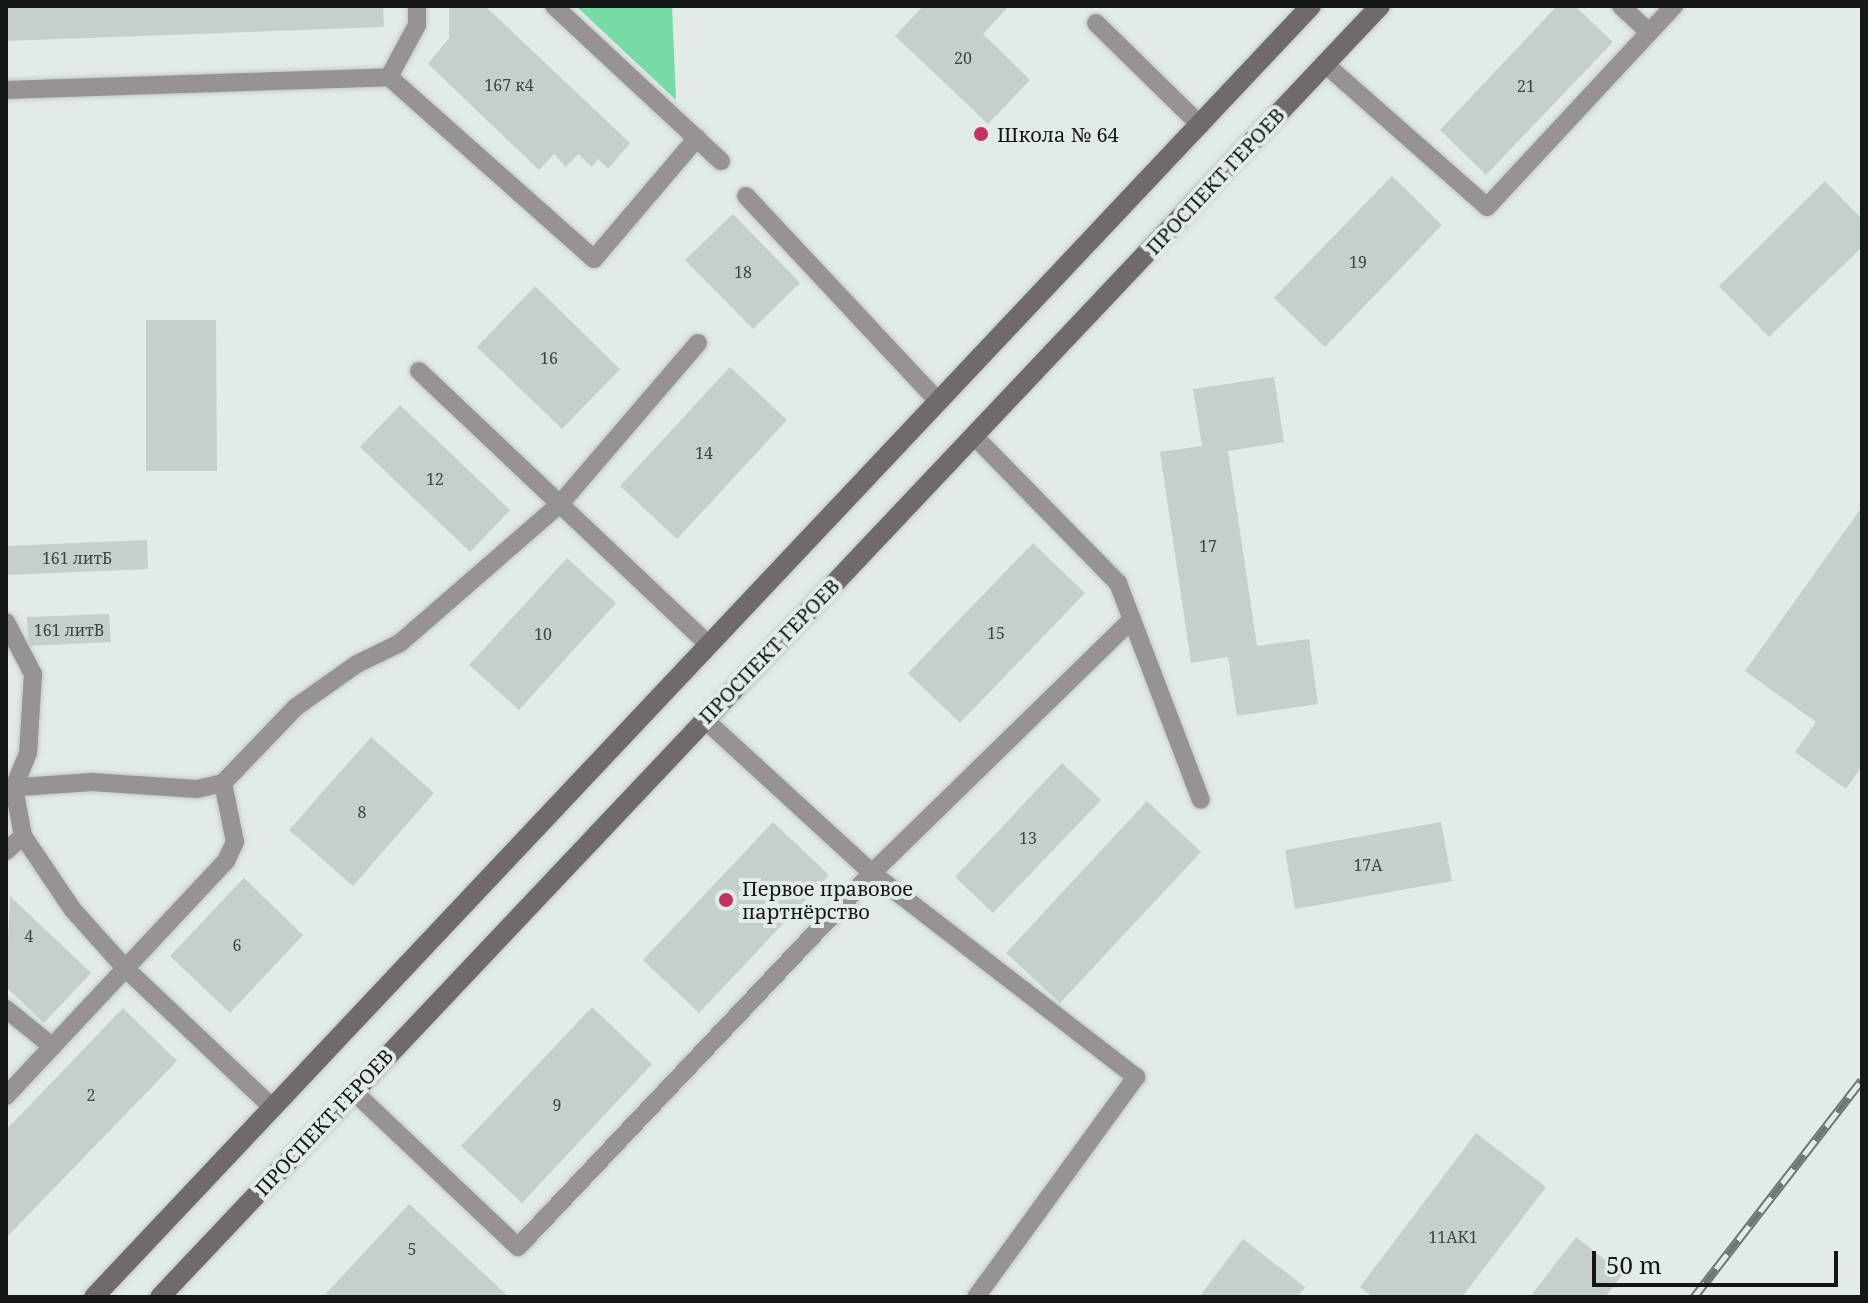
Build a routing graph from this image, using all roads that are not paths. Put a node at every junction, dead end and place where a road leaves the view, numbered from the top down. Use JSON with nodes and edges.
{"nodes":[{"id":1,"x":417,"y":6,"type":"edge"},
{"id":2,"x":554,"y":6,"type":"edge"},
{"id":3,"x":1311,"y":6,"type":"edge"},
{"id":4,"x":1380,"y":6,"type":"edge"},
{"id":5,"x":1621,"y":6,"type":"edge"},
{"id":6,"x":1674,"y":6,"type":"edge"},
{"id":7,"x":1096,"y":23,"type":"dead end"},
{"id":8,"x":1649,"y":32,"type":"junction"},
{"id":9,"x":1325,"y":64,"type":"junction"},
{"id":10,"x":389,"y":77,"type":"junction"},
{"id":11,"x":6,"y":90,"type":"edge"},
{"id":12,"x":1200,"y":125,"type":"junction"},
{"id":13,"x":697,"y":138,"type":"junction"},
{"id":14,"x":721,"y":161,"type":"dead end"},
{"id":15,"x":746,"y":196,"type":"dead end"},
{"id":16,"x":698,"y":343,"type":"dead end"},
{"id":17,"x":419,"y":371,"type":"dead end"},
{"id":18,"x":939,"y":402,"type":"junction"},
{"id":19,"x":974,"y":436,"type":"junction"},
{"id":20,"x":560,"y":504,"type":"junction"},
{"id":21,"x":1132,"y":619,"type":"junction"},
{"id":22,"x":6,"y":622,"type":"edge"},
{"id":23,"x":709,"y":645,"type":"junction"},
{"id":24,"x":704,"y":719,"type":"junction"},
{"id":25,"x":223,"y":783,"type":"junction"},
{"id":26,"x":10,"y":788,"type":"edge"},
{"id":27,"x":1201,"y":800,"type":"dead end"},
{"id":28,"x":23,"y":836,"type":"junction"},
{"id":29,"x":6,"y":851,"type":"edge"},
{"id":30,"x":872,"y":873,"type":"junction"},
{"id":31,"x":126,"y":969,"type":"junction"},
{"id":32,"x":6,"y":1009,"type":"edge"},
{"id":33,"x":53,"y":1047,"type":"junction"},
{"id":34,"x":353,"y":1091,"type":"junction"},
{"id":35,"x":6,"y":1096,"type":"edge"},
{"id":36,"x":273,"y":1108,"type":"junction"},
{"id":37,"x":94,"y":1297,"type":"edge"},
{"id":38,"x":160,"y":1297,"type":"edge"},
{"id":39,"x":976,"y":1297,"type":"edge"}],
"edges":[{"from":1,"to":10,"type":"lane"},
{"from":2,"to":13,"type":"lane"},
{"from":3,"to":12,"type":"main road"},
{"from":4,"to":9,"type":"main road","name":"ПРОСПЕКТ ГЕРОЕВ"},
{"from":5,"to":8,"type":"lane"},
{"from":6,"to":8,"type":"lane"},
{"from":7,"to":12,"type":"lane"},
{"from":8,"to":9,"type":"lane"},
{"from":9,"to":19,"type":"main road","name":"ПРОСПЕКТ ГЕРОЕВ"},
{"from":10,"to":11,"type":"lane"},
{"from":10,"to":13,"type":"lane"},
{"from":12,"to":18,"type":"main road"},
{"from":13,"to":14,"type":"lane"},
{"from":15,"to":18,"type":"lane"},
{"from":16,"to":20,"type":"lane"},
{"from":17,"to":20,"type":"lane"},
{"from":18,"to":23,"type":"main road"},
{"from":19,"to":21,"type":"lane"},
{"from":19,"to":24,"type":"main road","name":"ПРОСПЕКТ ГЕРОЕВ"},
{"from":20,"to":23,"type":"lane"},
{"from":20,"to":25,"type":"lane"},
{"from":21,"to":27,"type":"lane"},
{"from":21,"to":30,"type":"lane"},
{"from":22,"to":26,"type":"lane"},
{"from":23,"to":36,"type":"main road"},
{"from":24,"to":30,"type":"lane"},
{"from":24,"to":34,"type":"main road","name":"ПРОСПЕКТ ГЕРОЕВ"},
{"from":25,"to":26,"type":"lane"},
{"from":25,"to":31,"type":"lane"},
{"from":26,"to":28,"type":"lane"},
{"from":28,"to":29,"type":"lane"},
{"from":28,"to":31,"type":"lane"},
{"from":30,"to":34,"type":"lane"},
{"from":30,"to":39,"type":"lane"},
{"from":31,"to":33,"type":"lane"},
{"from":31,"to":36,"type":"lane"},
{"from":32,"to":33,"type":"lane"},
{"from":33,"to":35,"type":"lane"},
{"from":34,"to":38,"type":"main road","name":"ПРОСПЕКТ ГЕРОЕВ"},
{"from":36,"to":37,"type":"main road"}]}
